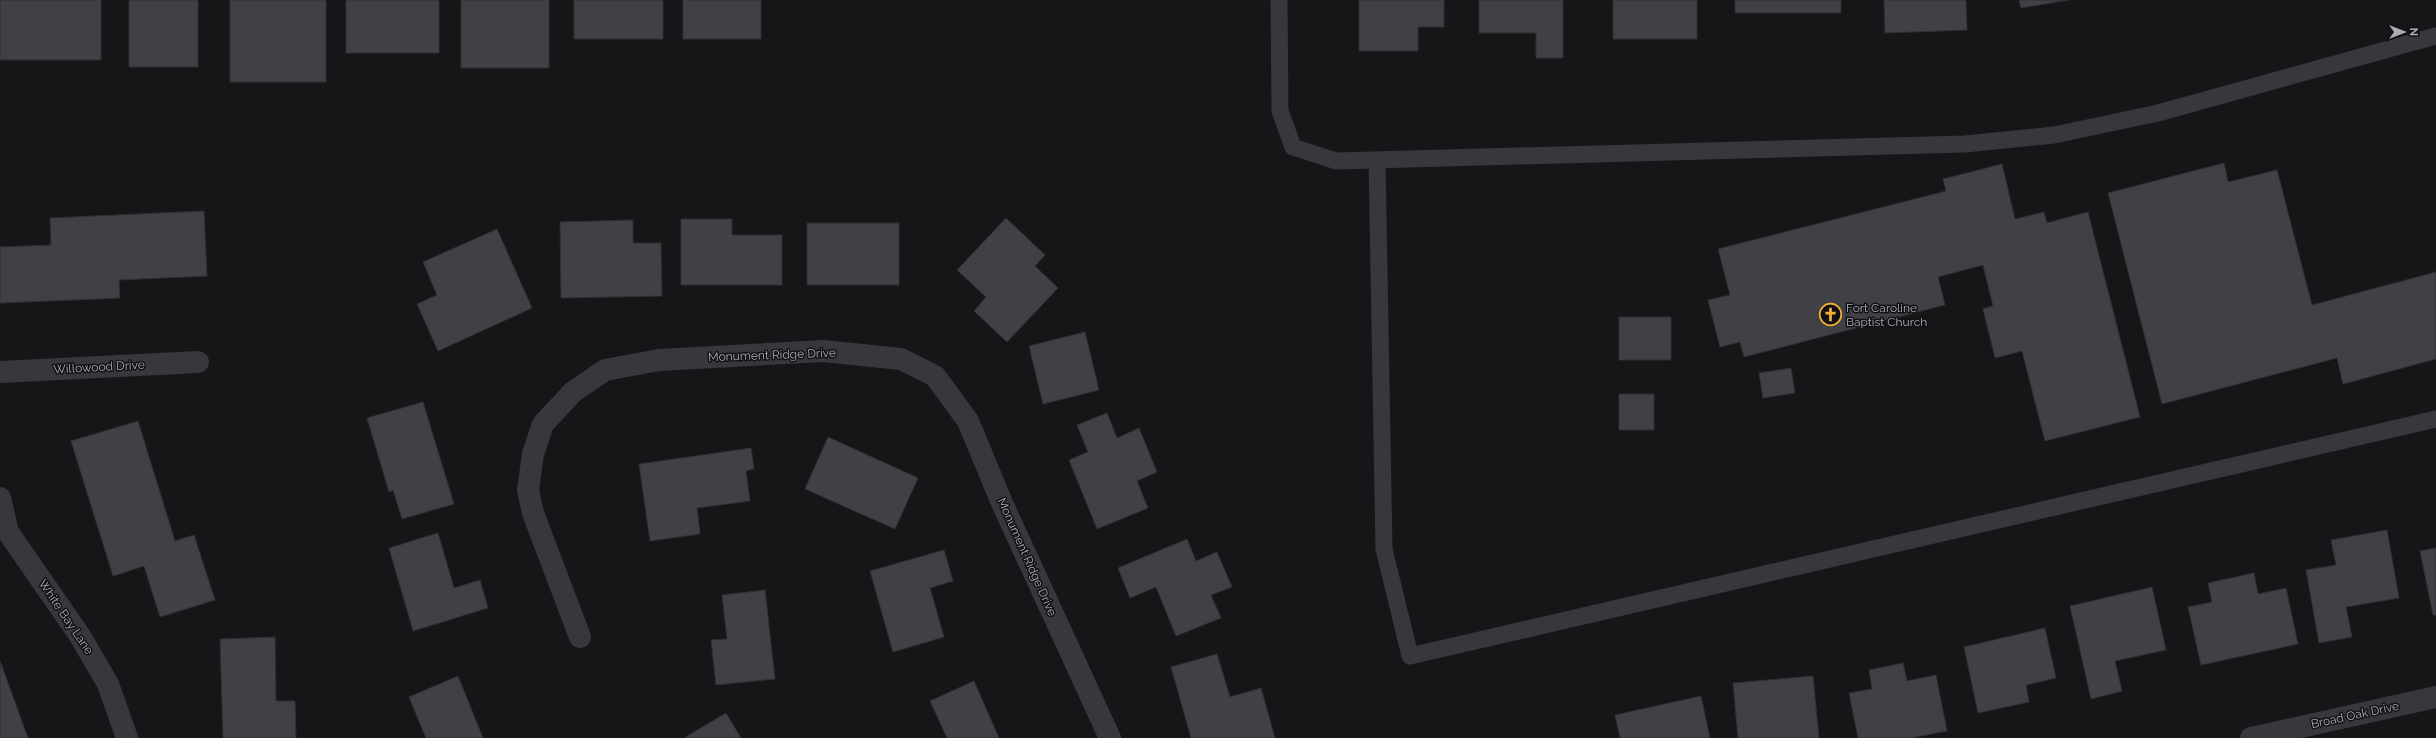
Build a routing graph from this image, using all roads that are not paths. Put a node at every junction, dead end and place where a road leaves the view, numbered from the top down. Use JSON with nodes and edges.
{"nodes":[{"id":1,"x":1278,"y":0,"type":"edge"},
{"id":2,"x":2436,"y":36,"type":"edge"},
{"id":3,"x":1377,"y":160,"type":"junction"},
{"id":4,"x":198,"y":362,"type":"dead end"},
{"id":5,"x":0,"y":372,"type":"edge"},
{"id":6,"x":2436,"y":419,"type":"edge"},
{"id":7,"x":0,"y":498,"type":"edge"},
{"id":8,"x":580,"y":637,"type":"dead end"},
{"id":9,"x":2436,"y":697,"type":"edge"},
{"id":10,"x":127,"y":738,"type":"edge"},
{"id":11,"x":1110,"y":738,"type":"edge"},
{"id":12,"x":2250,"y":738,"type":"edge"}],
"edges":[{"from":1,"to":3,"type":"lane"},
{"from":2,"to":3,"type":"lane"},
{"from":3,"to":6,"type":"lane"},
{"from":4,"to":5,"type":"street","name":"Willowood Drive"},
{"from":7,"to":10,"type":"street","name":"White Bay Lane"},
{"from":8,"to":11,"type":"street","name":"Monument Ridge Drive"},
{"from":9,"to":12,"type":"street","name":"Broad Oak Drive"}]}
